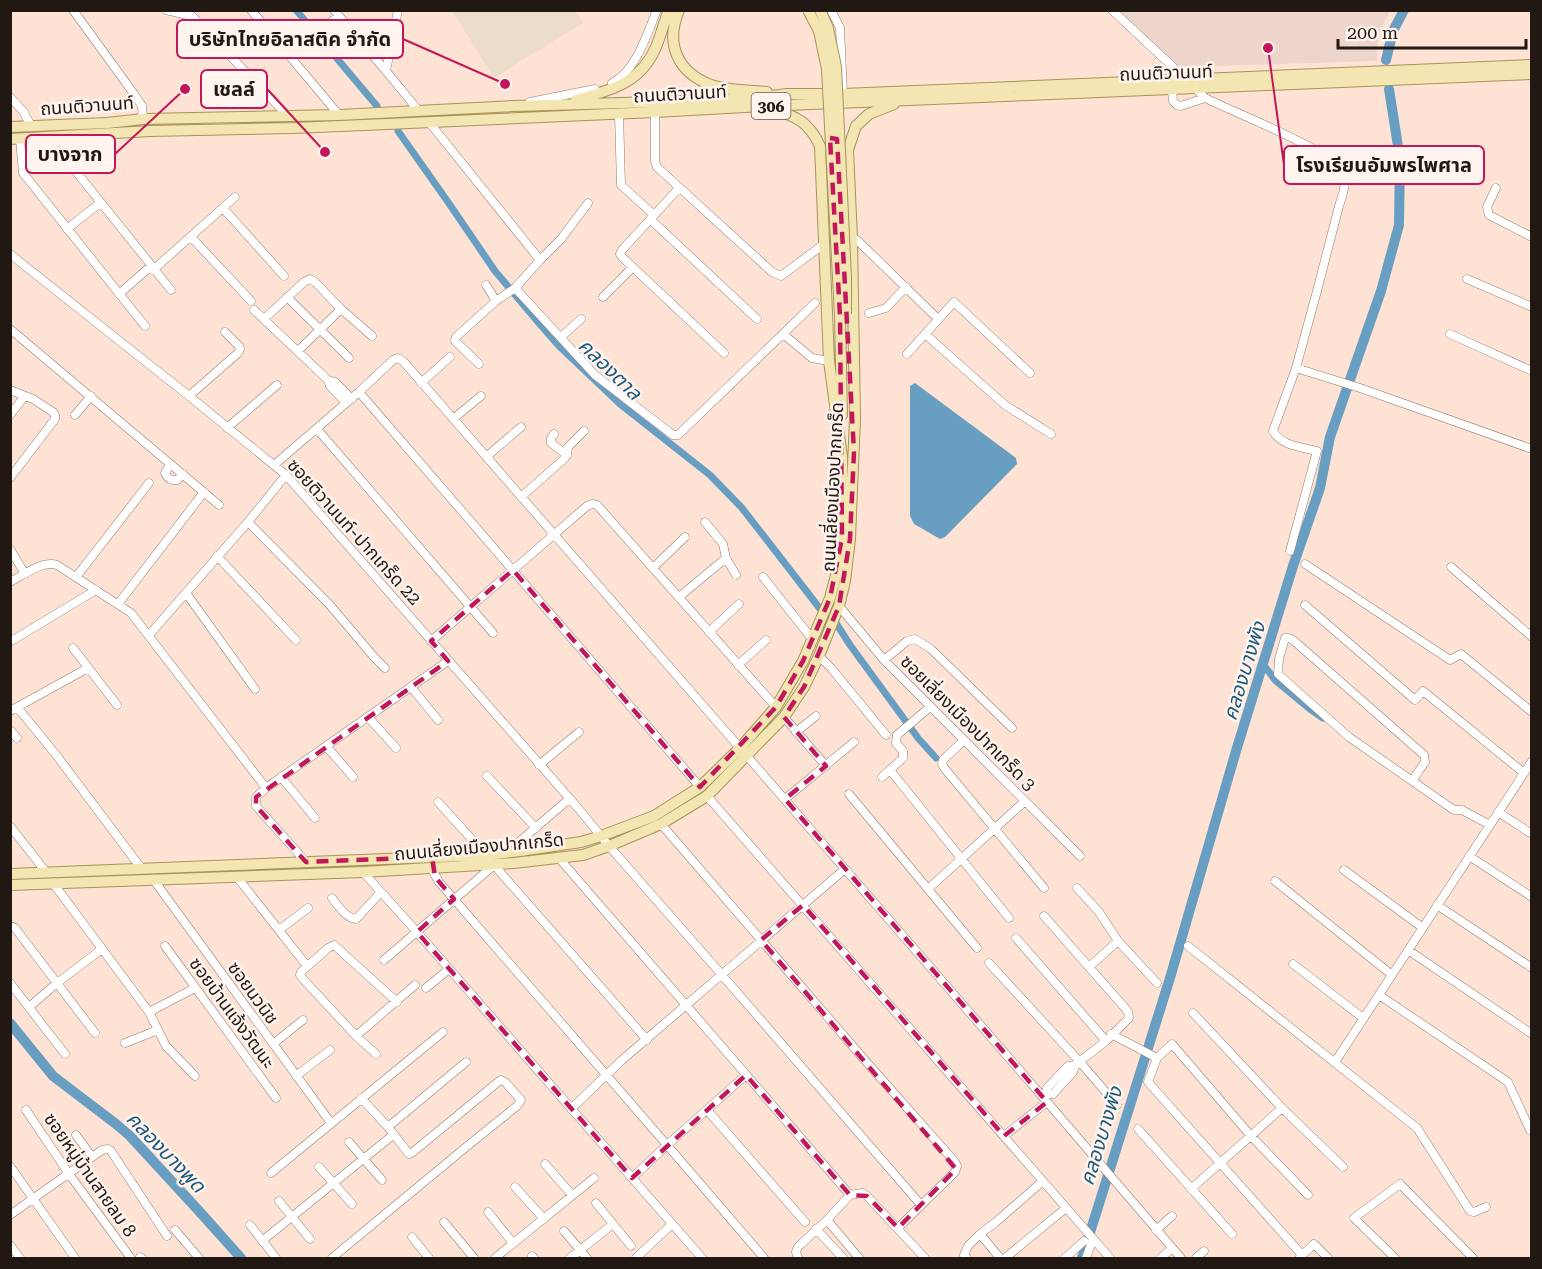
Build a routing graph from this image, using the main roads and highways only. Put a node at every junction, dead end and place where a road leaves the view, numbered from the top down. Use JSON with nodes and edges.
{"nodes":[{"id":1,"x":669,"y":10,"type":"edge"},
{"id":2,"x":679,"y":10,"type":"edge"},
{"id":3,"x":808,"y":10,"type":"edge"},
{"id":4,"x":820,"y":10,"type":"edge"},
{"id":5,"x":1532,"y":64,"type":"edge"},
{"id":6,"x":1532,"y":74,"type":"edge"},
{"id":7,"x":1174,"y":85,"type":"junction"},
{"id":8,"x":787,"y":94,"type":"junction"},
{"id":9,"x":901,"y":101,"type":"junction"},
{"id":10,"x":558,"y":105,"type":"junction"},
{"id":11,"x":763,"y":106,"type":"junction"},
{"id":12,"x":10,"y":127,"type":"edge"},
{"id":13,"x":15,"y":139,"type":"edge"},
{"id":14,"x":820,"y":146,"type":"junction"},
{"id":15,"x":849,"y":156,"type":"junction"},
{"id":16,"x":843,"y":315,"type":"junction"},
{"id":17,"x":854,"y":452,"type":"junction"},
{"id":18,"x":842,"y":458,"type":"junction"},
{"id":19,"x":743,"y":752,"type":"junction"},
{"id":20,"x":703,"y":791,"type":"junction"},
{"id":21,"x":10,"y":873,"type":"edge"},
{"id":22,"x":10,"y":885,"type":"edge"}],
"edges":[{"from":1,"to":10,"type":"main road"},
{"from":2,"to":8,"type":"main road"},
{"from":3,"to":16,"type":"main road","bridge":true},
{"from":4,"to":16,"type":"main road","bridge":true},
{"from":5,"to":7,"type":"main road","name":"ถนนติวานนท์","number":"306"},
{"from":6,"to":7,"type":"main road","name":"ถนนติวานนท์","number":"306"},
{"from":7,"to":8,"type":"main road","name":"ถนนติวานนท์","number":"306"},
{"from":7,"to":9,"type":"main road","name":"ถนนติวานนท์","number":"306"},
{"from":8,"to":10,"type":"main road","name":"ถนนติวานนท์","number":"306"},
{"from":9,"to":11,"type":"main road","name":"ถนนติวานนท์","number":"306"},
{"from":9,"to":15,"type":"main road","name":"ถนนเลี่ยงเมืองปากเกร็ด"},
{"from":10,"to":12,"type":"main road","name":"ถนนติวานนท์","number":"306"},
{"from":11,"to":13,"type":"main road","name":"ถนนติวานนท์","number":"306"},
{"from":11,"to":14,"type":"main road"},
{"from":14,"to":15,"type":"main road"},
{"from":14,"to":18,"type":"main road","name":"ถนนเลี่ยงเมืองปากเกร็ด"},
{"from":15,"to":17,"type":"main road","name":"ถนนเลี่ยงเมืองปากเกร็ด"},
{"from":16,"to":17,"type":"main road"},
{"from":16,"to":18,"type":"main road"},
{"from":17,"to":19,"type":"main road","name":"ถนนเลี่ยงเมืองปากเกร็ด"},
{"from":18,"to":19,"type":"main road","name":"ถนนเลี่ยงเมืองปากเกร็ด"},
{"from":19,"to":20,"type":"main road","name":"ถนนเลี่ยงเมืองปากเกร็ด"},
{"from":20,"to":21,"type":"main road","name":"ถนนเลี่ยงเมืองปากเกร็ด"},
{"from":20,"to":22,"type":"main road","name":"ถนนเลี่ยงเมืองปากเกร็ด"}]}
